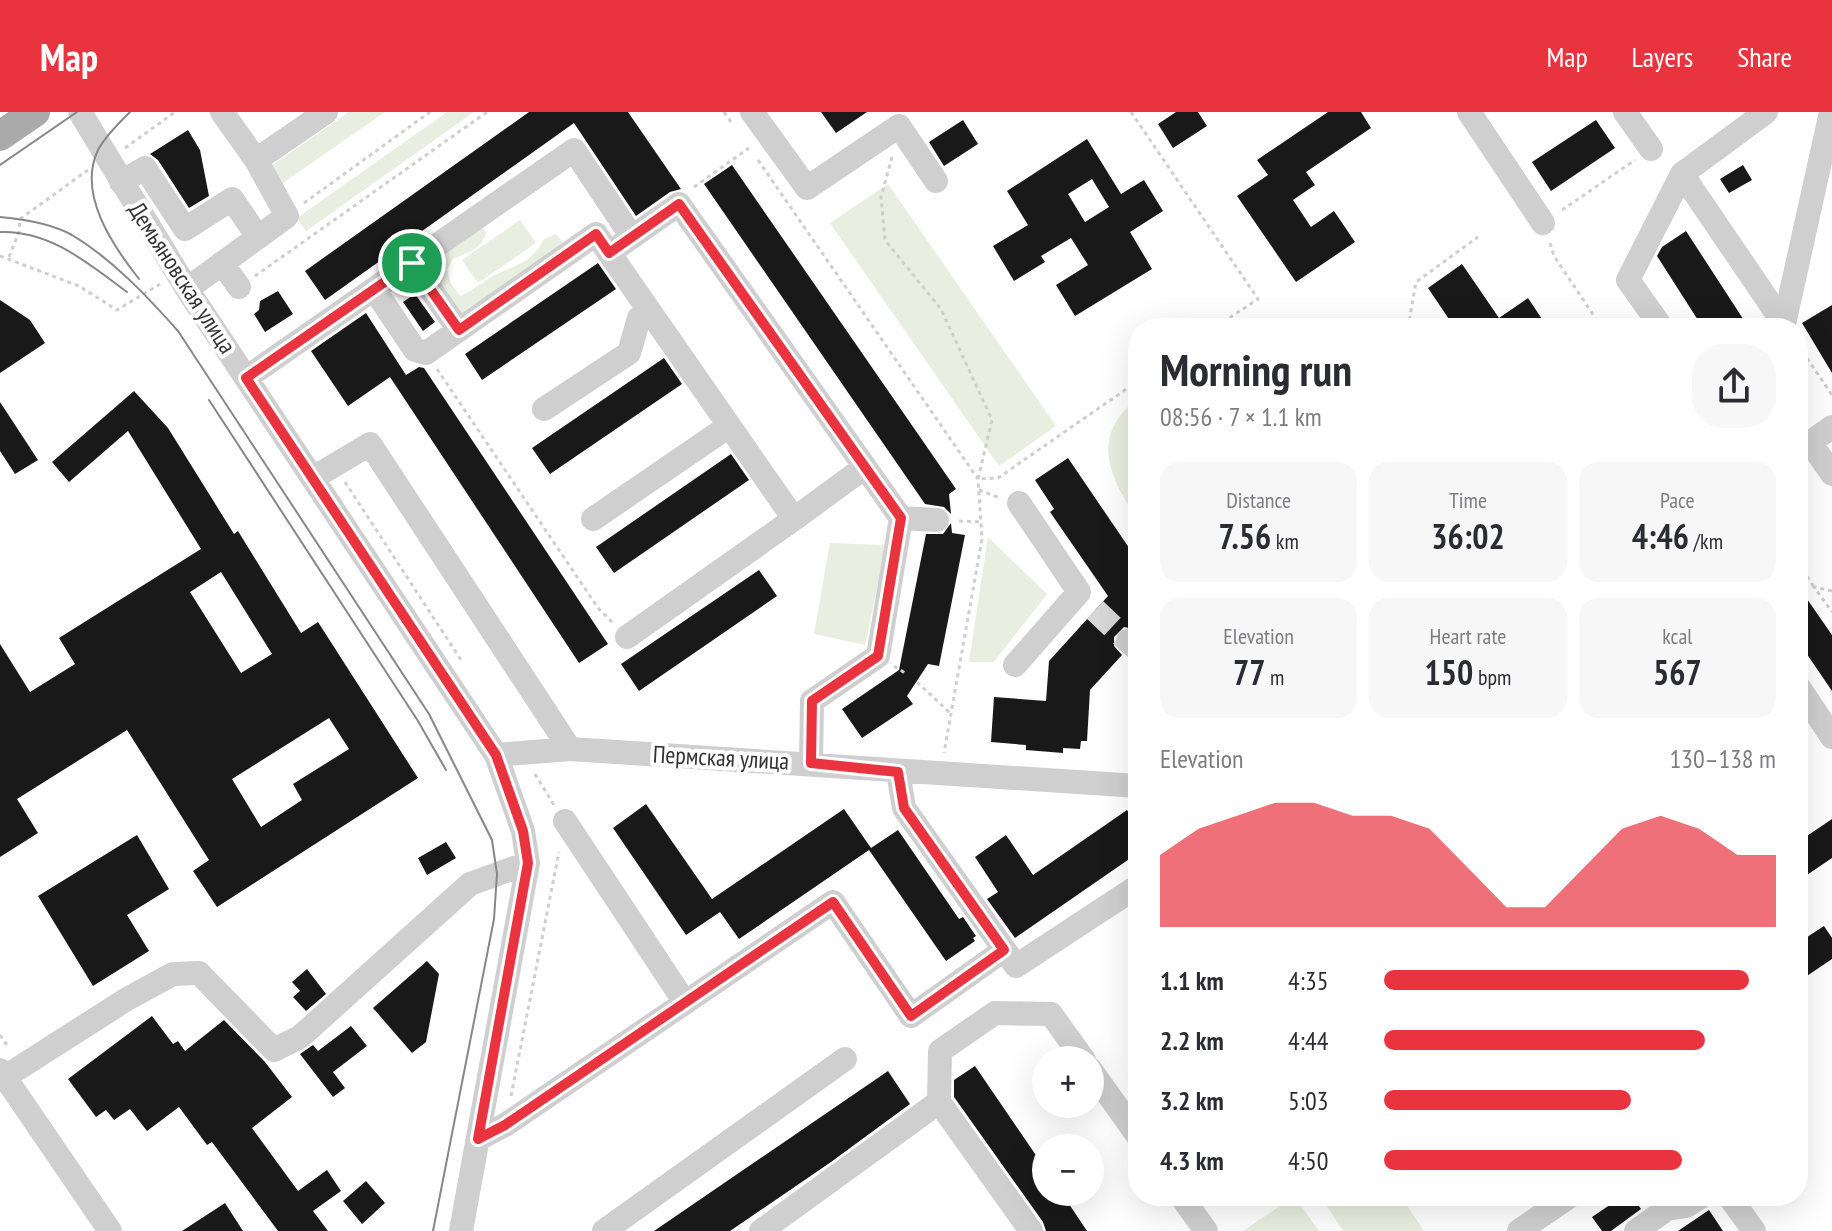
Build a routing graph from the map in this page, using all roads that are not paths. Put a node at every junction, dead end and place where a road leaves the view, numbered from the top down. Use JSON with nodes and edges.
{"nodes":[{"id":1,"x":35,"y":112,"type":"edge"},
{"id":2,"x":80,"y":112,"type":"edge"},
{"id":3,"x":222,"y":112,"type":"edge"},
{"id":4,"x":326,"y":112,"type":"edge"},
{"id":5,"x":752,"y":112,"type":"edge"},
{"id":6,"x":1469,"y":112,"type":"edge"},
{"id":7,"x":1625,"y":112,"type":"edge"},
{"id":8,"x":1766,"y":112,"type":"edge"},
{"id":9,"x":1831,"y":112,"type":"edge"},
{"id":10,"x":895,"y":119,"type":"edge"},
{"id":11,"x":0,"y":136,"type":"edge"},
{"id":12,"x":1651,"y":149,"type":"road end"},
{"id":13,"x":256,"y":160,"type":"junction"},
{"id":14,"x":1682,"y":174,"type":"junction"},
{"id":15,"x":936,"y":181,"type":"dead end"},
{"id":16,"x":121,"y":182,"type":"junction"},
{"id":17,"x":1543,"y":223,"type":"road end"},
{"id":18,"x":258,"y":237,"type":"junction"},
{"id":19,"x":632,"y":237,"type":"junction"},
{"id":20,"x":609,"y":253,"type":"junction"},
{"id":21,"x":222,"y":263,"type":"junction"},
{"id":22,"x":412,"y":263,"type":"junction"},
{"id":23,"x":182,"y":281,"type":"junction"},
{"id":24,"x":239,"y":287,"type":"road end"},
{"id":25,"x":374,"y":289,"type":"junction"},
{"id":26,"x":648,"y":310,"type":"junction"},
{"id":27,"x":1655,"y":318,"type":"edge"},
{"id":28,"x":1780,"y":318,"type":"edge"},
{"id":29,"x":1785,"y":318,"type":"edge"},
{"id":30,"x":459,"y":330,"type":"junction"},
{"id":31,"x":246,"y":378,"type":"junction"},
{"id":32,"x":544,"y":409,"type":"dead end"},
{"id":33,"x":729,"y":426,"type":"junction"},
{"id":34,"x":1832,"y":427,"type":"edge"},
{"id":35,"x":1808,"y":444,"type":"edge"},
{"id":36,"x":1808,"y":451,"type":"edge"},
{"id":37,"x":865,"y":467,"type":"junction"},
{"id":38,"x":1832,"y":474,"type":"edge"},
{"id":39,"x":313,"y":478,"type":"junction"},
{"id":40,"x":1019,"y":503,"type":"dead end"},
{"id":41,"x":901,"y":518,"type":"junction"},
{"id":42,"x":593,"y":519,"type":"dead end"},
{"id":43,"x":794,"y":519,"type":"junction"},
{"id":44,"x":944,"y":520,"type":"road end"},
{"id":45,"x":627,"y":637,"type":"road end"},
{"id":46,"x":1015,"y":665,"type":"dead end"},
{"id":47,"x":1808,"y":701,"type":"edge"},
{"id":48,"x":1832,"y":737,"type":"edge"},
{"id":49,"x":570,"y":749,"type":"junction"},
{"id":50,"x":496,"y":755,"type":"junction"},
{"id":51,"x":811,"y":763,"type":"junction"},
{"id":52,"x":898,"y":772,"type":"junction"},
{"id":53,"x":1128,"y":785,"type":"edge"},
{"id":54,"x":565,"y":821,"type":"dead end"},
{"id":55,"x":528,"y":863,"type":"junction"},
{"id":56,"x":1128,"y":893,"type":"edge"},
{"id":57,"x":1004,"y":950,"type":"junction"},
{"id":58,"x":684,"y":1001,"type":"junction"},
{"id":59,"x":1074,"y":1046,"type":"edge"},
{"id":60,"x":845,"y":1059,"type":"dead end"},
{"id":61,"x":2,"y":1074,"type":"edge"},
{"id":62,"x":1104,"y":1089,"type":"edge"},
{"id":63,"x":939,"y":1102,"type":"junction"},
{"id":64,"x":1128,"y":1122,"type":"edge"},
{"id":65,"x":478,"y":1139,"type":"junction"},
{"id":66,"x":1188,"y":1206,"type":"edge"},
{"id":67,"x":1559,"y":1206,"type":"edge"},
{"id":68,"x":1686,"y":1206,"type":"edge"},
{"id":69,"x":1736,"y":1206,"type":"edge"},
{"id":70,"x":1536,"y":1226,"type":"edge"},
{"id":71,"x":110,"y":1231,"type":"edge"},
{"id":72,"x":461,"y":1231,"type":"edge"},
{"id":73,"x":604,"y":1231,"type":"edge"},
{"id":74,"x":761,"y":1231,"type":"edge"},
{"id":75,"x":1031,"y":1231,"type":"edge"},
{"id":76,"x":1206,"y":1231,"type":"edge"},
{"id":77,"x":1636,"y":1231,"type":"edge"},
{"id":78,"x":1754,"y":1231,"type":"edge"}],
"edges":[{"from":1,"to":11,"type":"main road"},
{"from":2,"to":16,"type":"street","name":"Демьяновская улица"},
{"from":3,"to":13,"type":"street"},
{"from":4,"to":13,"type":"street"},
{"from":5,"to":10,"type":"street"},
{"from":6,"to":17,"type":"street"},
{"from":7,"to":12,"type":"street"},
{"from":8,"to":14,"type":"street"},
{"from":9,"to":29,"type":"street"},
{"from":10,"to":15,"type":"street"},
{"from":13,"to":18,"type":"street"},
{"from":14,"to":27,"type":"street"},
{"from":14,"to":28,"type":"street"},
{"from":16,"to":18,"type":"street"},
{"from":16,"to":23,"type":"street","name":"Демьяновская улица"},
{"from":18,"to":21,"type":"street"},
{"from":19,"to":20,"type":"street"},
{"from":19,"to":22,"type":"street"},
{"from":19,"to":37,"type":"street"},
{"from":20,"to":26,"type":"street"},
{"from":20,"to":30,"type":"street"},
{"from":21,"to":23,"type":"street"},
{"from":21,"to":24,"type":"street"},
{"from":22,"to":25,"type":"street"},
{"from":22,"to":30,"type":"street"},
{"from":23,"to":31,"type":"street","name":"Демьяновская улица"},
{"from":25,"to":30,"type":"street"},
{"from":25,"to":31,"type":"street"},
{"from":26,"to":32,"type":"street"},
{"from":26,"to":33,"type":"street"},
{"from":31,"to":39,"type":"street","name":"Демьяновская улица"},
{"from":33,"to":42,"type":"street"},
{"from":33,"to":43,"type":"street"},
{"from":34,"to":35,"type":"street"},
{"from":36,"to":38,"type":"street"},
{"from":37,"to":41,"type":"street"},
{"from":37,"to":43,"type":"street"},
{"from":39,"to":49,"type":"street"},
{"from":39,"to":50,"type":"street","name":"Демьяновская улица"},
{"from":40,"to":46,"type":"street"},
{"from":41,"to":44,"type":"street"},
{"from":41,"to":51,"type":"street"},
{"from":43,"to":45,"type":"street"},
{"from":47,"to":48,"type":"street"},
{"from":49,"to":50,"type":"street","name":"Пермская улица"},
{"from":49,"to":51,"type":"street","name":"Пермская улица"},
{"from":50,"to":55,"type":"street","name":"Демьяновская улица"},
{"from":51,"to":52,"type":"street","name":"Пермская улица"},
{"from":52,"to":53,"type":"street","name":"Пермская улица"},
{"from":52,"to":57,"type":"street"},
{"from":54,"to":58,"type":"street"},
{"from":55,"to":61,"type":"street"},
{"from":55,"to":65,"type":"street","name":"Демьяновская улица"},
{"from":56,"to":57,"type":"street"},
{"from":57,"to":58,"type":"street"},
{"from":58,"to":65,"type":"street"},
{"from":59,"to":63,"type":"street"},
{"from":60,"to":73,"type":"street"},
{"from":61,"to":71,"type":"street"},
{"from":62,"to":64,"type":"street"},
{"from":63,"to":74,"type":"street"},
{"from":63,"to":75,"type":"street"},
{"from":65,"to":72,"type":"street","name":"Демьяновская улица"},
{"from":66,"to":76,"type":"street"},
{"from":67,"to":70,"type":"street"},
{"from":68,"to":77,"type":"street"},
{"from":69,"to":78,"type":"street"}]}
